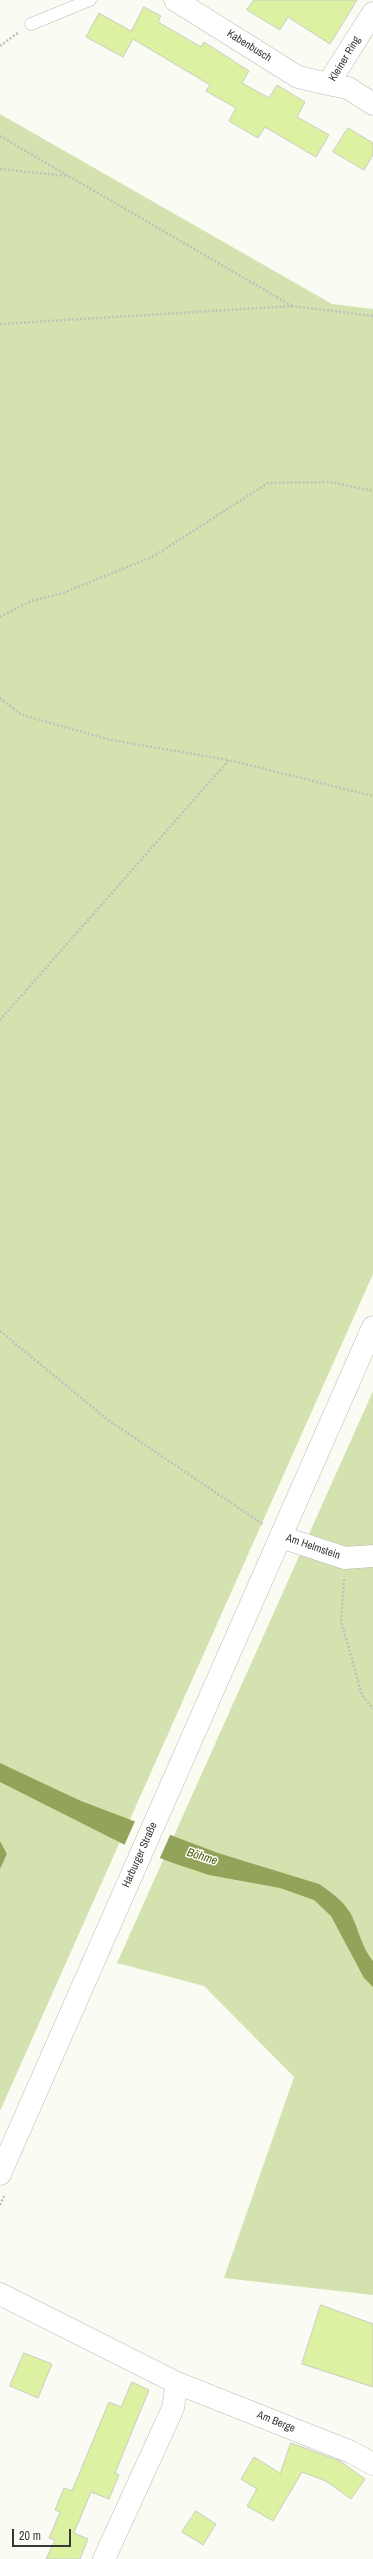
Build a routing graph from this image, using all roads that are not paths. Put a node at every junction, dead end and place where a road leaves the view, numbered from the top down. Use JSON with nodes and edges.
{"nodes":[{"id":1,"x":90,"y":0,"type":"edge"},
{"id":2,"x":175,"y":0,"type":"edge"},
{"id":3,"x":373,"y":13,"type":"edge"},
{"id":4,"x":31,"y":24,"type":"road end"},
{"id":5,"x":328,"y":84,"type":"junction"},
{"id":6,"x":373,"y":104,"type":"edge"},
{"id":7,"x":373,"y":1327,"type":"edge"},
{"id":8,"x":281,"y":1537,"type":"junction"},
{"id":9,"x":373,"y":1556,"type":"edge"},
{"id":10,"x":0,"y":2174,"type":"edge"},
{"id":11,"x":0,"y":2294,"type":"edge"},
{"id":12,"x":177,"y":2383,"type":"junction"},
{"id":13,"x":373,"y":2464,"type":"edge"},
{"id":14,"x":104,"y":2559,"type":"edge"}],
"edges":[{"from":1,"to":4,"type":"lane"},
{"from":2,"to":5,"type":"street","name":"Kabenbusch"},
{"from":3,"to":5,"type":"street","name":"Kleiner Ring"},
{"from":5,"to":6,"type":"street","name":"Kleiner Ring"},
{"from":7,"to":8,"type":"street","name":"Harburger Straße"},
{"from":8,"to":9,"type":"street","name":"Am Helmstein"},
{"from":8,"to":10,"type":"street","name":"Harburger Straße"},
{"from":11,"to":12,"type":"street","name":"Am Berge"},
{"from":12,"to":13,"type":"street","name":"Am Berge"},
{"from":12,"to":14,"type":"street"}]}
